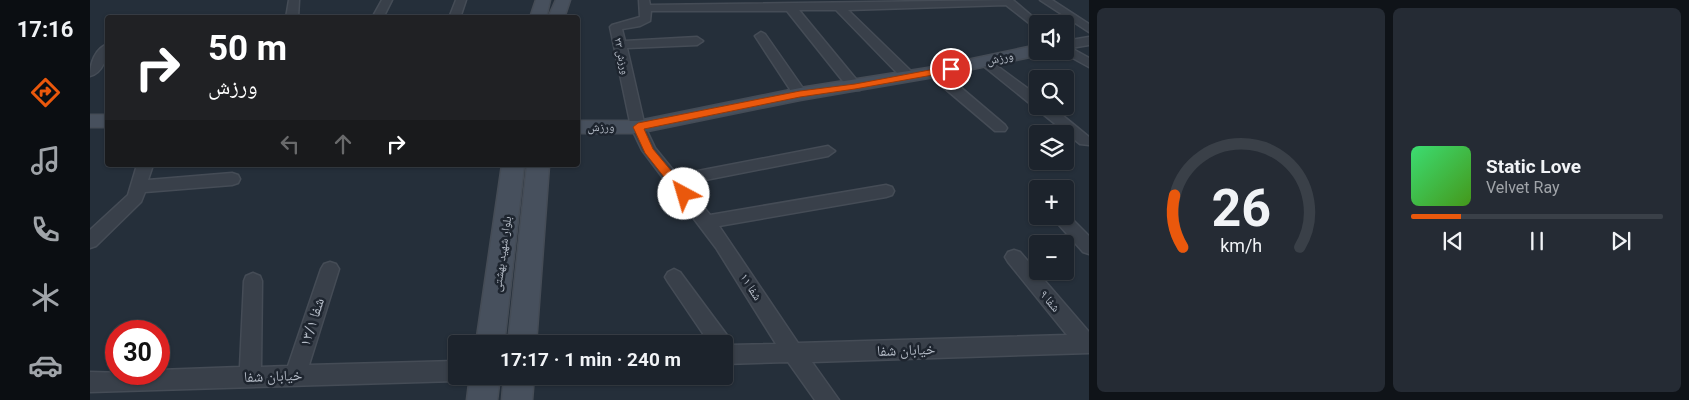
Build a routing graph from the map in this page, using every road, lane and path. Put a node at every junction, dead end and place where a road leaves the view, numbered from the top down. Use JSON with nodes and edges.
{"nodes":[{"id":1,"x":294,"y":0,"type":"edge"},
{"id":2,"x":387,"y":0,"type":"edge"},
{"id":3,"x":461,"y":0,"type":"edge"},
{"id":4,"x":543,"y":0,"type":"edge"},
{"id":5,"x":563,"y":0,"type":"edge"},
{"id":6,"x":1045,"y":0,"type":"edge"},
{"id":7,"x":1007,"y":1,"type":"edge"},
{"id":8,"x":717,"y":3,"type":"edge"},
{"id":9,"x":774,"y":3,"type":"edge"},
{"id":10,"x":814,"y":3,"type":"edge"},
{"id":11,"x":644,"y":4,"type":"edge"},
{"id":12,"x":790,"y":7,"type":"junction"},
{"id":13,"x":839,"y":7,"type":"junction"},
{"id":14,"x":292,"y":15,"type":"edge"},
{"id":15,"x":379,"y":15,"type":"edge"},
{"id":16,"x":455,"y":15,"type":"edge"},
{"id":17,"x":539,"y":15,"type":"edge"},
{"id":18,"x":557,"y":15,"type":"edge"},
{"id":19,"x":1029,"y":19,"type":"edge"},
{"id":20,"x":1089,"y":29,"type":"edge"},
{"id":21,"x":761,"y":36,"type":"dead end"},
{"id":22,"x":697,"y":41,"type":"dead end"},
{"id":23,"x":1089,"y":41,"type":"edge"},
{"id":24,"x":1074,"y":43,"type":"edge"},
{"id":25,"x":620,"y":45,"type":"junction"},
{"id":26,"x":105,"y":52,"type":"edge"},
{"id":27,"x":1029,"y":52,"type":"edge"},
{"id":28,"x":1074,"y":54,"type":"edge"},
{"id":29,"x":985,"y":61,"type":"junction"},
{"id":30,"x":1089,"y":63,"type":"edge"},
{"id":31,"x":90,"y":72,"type":"edge"},
{"id":32,"x":934,"y":72,"type":"junction"},
{"id":33,"x":908,"y":76,"type":"junction"},
{"id":34,"x":855,"y":87,"type":"junction"},
{"id":35,"x":800,"y":94,"type":"junction"},
{"id":36,"x":1029,"y":96,"type":"edge"},
{"id":37,"x":1053,"y":115,"type":"edge"},
{"id":38,"x":90,"y":121,"type":"edge"},
{"id":39,"x":105,"y":122,"type":"edge"},
{"id":40,"x":580,"y":127,"type":"edge"},
{"id":41,"x":638,"y":127,"type":"junction"},
{"id":42,"x":1000,"y":128,"type":"dead end"},
{"id":43,"x":1085,"y":141,"type":"dead end"},
{"id":44,"x":828,"y":151,"type":"dead end"},
{"id":45,"x":144,"y":167,"type":"edge"},
{"id":46,"x":514,"y":167,"type":"edge"},
{"id":47,"x":538,"y":167,"type":"edge"},
{"id":48,"x":232,"y":179,"type":"dead end"},
{"id":49,"x":673,"y":181,"type":"junction"},
{"id":50,"x":886,"y":191,"type":"dead end"},
{"id":51,"x":136,"y":192,"type":"junction"},
{"id":52,"x":706,"y":222,"type":"junction"},
{"id":53,"x":1067,"y":225,"type":"edge"},
{"id":54,"x":90,"y":242,"type":"edge"},
{"id":55,"x":1089,"y":247,"type":"edge"},
{"id":56,"x":1014,"y":257,"type":"dead end"},
{"id":57,"x":330,"y":269,"type":"dead end"},
{"id":58,"x":674,"y":277,"type":"dead end"},
{"id":59,"x":253,"y":281,"type":"dead end"},
{"id":60,"x":491,"y":335,"type":"edge"},
{"id":61,"x":523,"y":335,"type":"edge"},
{"id":62,"x":715,"y":335,"type":"edge"},
{"id":63,"x":1088,"y":344,"type":"edge"},
{"id":64,"x":733,"y":350,"type":"edge"},
{"id":65,"x":793,"y":353,"type":"junction"},
{"id":66,"x":448,"y":371,"type":"edge"},
{"id":67,"x":295,"y":375,"type":"junction"},
{"id":68,"x":250,"y":376,"type":"junction"},
{"id":69,"x":90,"y":382,"type":"edge"},
{"id":70,"x":484,"y":385,"type":"edge"},
{"id":71,"x":518,"y":385,"type":"edge"},
{"id":72,"x":482,"y":400,"type":"edge"},
{"id":73,"x":517,"y":400,"type":"edge"},
{"id":74,"x":828,"y":400,"type":"edge"}],
"edges":[{"from":1,"to":14,"type":"street"},
{"from":2,"to":15,"type":"street"},
{"from":3,"to":16,"type":"street"},
{"from":4,"to":17,"type":"street"},
{"from":5,"to":18,"type":"street"},
{"from":6,"to":20,"type":"street"},
{"from":7,"to":13,"type":"street"},
{"from":7,"to":19,"type":"street"},
{"from":8,"to":9,"type":"street"},
{"from":8,"to":11,"type":"street"},
{"from":9,"to":12,"type":"street"},
{"from":10,"to":12,"type":"street"},
{"from":10,"to":13,"type":"street"},
{"from":11,"to":25,"type":"street","name":"ورزش ۲۳"},
{"from":12,"to":34,"type":"street"},
{"from":13,"to":33,"type":"street"},
{"from":21,"to":35,"type":"street"},
{"from":22,"to":25,"type":"street"},
{"from":23,"to":24,"type":"street"},
{"from":25,"to":41,"type":"street","name":"ورزش ۲۳"},
{"from":26,"to":31,"type":"street"},
{"from":27,"to":29,"type":"street","name":"ورزش"},
{"from":28,"to":30,"type":"street"},
{"from":29,"to":32,"type":"street","name":"ورزش"},
{"from":29,"to":36,"type":"street"},
{"from":32,"to":33,"type":"street","name":"ورزش"},
{"from":32,"to":42,"type":"street"},
{"from":33,"to":34,"type":"street","name":"ورزش"},
{"from":34,"to":35,"type":"street","name":"ورزش"},
{"from":35,"to":41,"type":"street","name":"ورزش"},
{"from":37,"to":43,"type":"street"},
{"from":38,"to":39,"type":"street"},
{"from":40,"to":41,"type":"street","name":"ورزش"},
{"from":41,"to":49,"type":"street","name":"ورزش ۲۳"},
{"from":44,"to":49,"type":"street"},
{"from":45,"to":51,"type":"street"},
{"from":46,"to":60,"type":"street","name":"بلوار شهید بهشتی"},
{"from":47,"to":61,"type":"street"},
{"from":48,"to":51,"type":"street"},
{"from":49,"to":52,"type":"street","name":"شفا ۱۱"},
{"from":50,"to":52,"type":"street"},
{"from":51,"to":54,"type":"street"},
{"from":52,"to":65,"type":"street","name":"شفا ۱۱"},
{"from":53,"to":55,"type":"street"},
{"from":56,"to":63,"type":"street","name":"شفا ۹"},
{"from":57,"to":67,"type":"street","name":"شفا ۱۳/۱"},
{"from":58,"to":62,"type":"street"},
{"from":59,"to":68,"type":"street"},
{"from":63,"to":65,"type":"street","name":"خیابان شفا"},
{"from":64,"to":65,"type":"street","name":"خیابان شفا"},
{"from":65,"to":74,"type":"street","name":"شفا ۱۱"},
{"from":66,"to":67,"type":"street","name":"خیابان شفا"},
{"from":67,"to":68,"type":"street","name":"خیابان شفا"},
{"from":68,"to":69,"type":"street","name":"خیابان شفا"},
{"from":70,"to":72,"type":"street"},
{"from":71,"to":73,"type":"street"}]}
